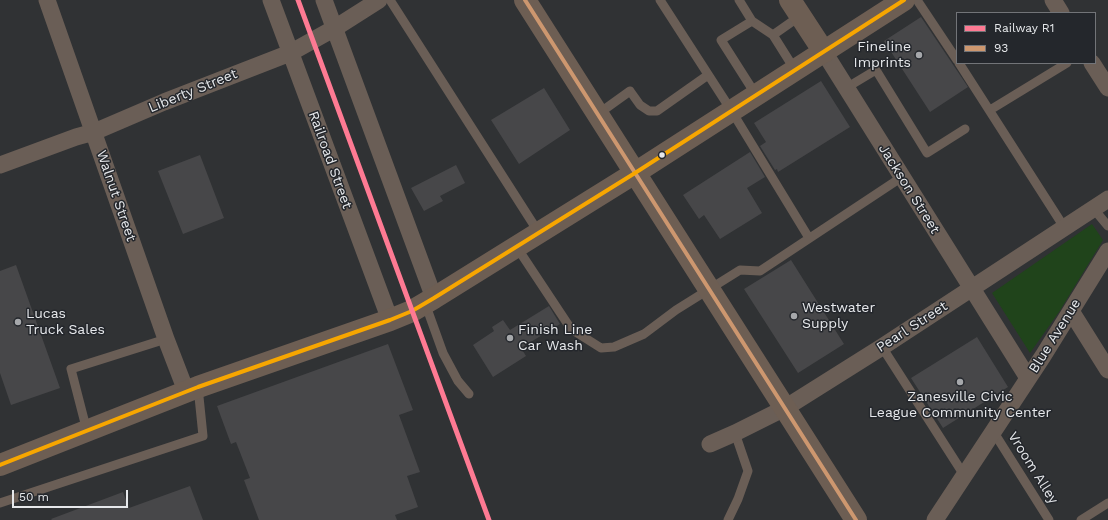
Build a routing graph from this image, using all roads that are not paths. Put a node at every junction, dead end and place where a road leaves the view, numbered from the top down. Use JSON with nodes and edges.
{"nodes":[{"id":1,"x":47,"y":0,"type":"edge"},
{"id":2,"x":271,"y":0,"type":"edge"},
{"id":3,"x":324,"y":0,"type":"edge"},
{"id":4,"x":379,"y":0,"type":"edge"},
{"id":5,"x":390,"y":0,"type":"edge"},
{"id":6,"x":525,"y":0,"type":"edge"},
{"id":7,"x":660,"y":0,"type":"edge"},
{"id":8,"x":904,"y":0,"type":"edge"},
{"id":9,"x":917,"y":0,"type":"edge"},
{"id":10,"x":1053,"y":0,"type":"edge"},
{"id":11,"x":742,"y":1,"type":"edge"},
{"id":12,"x":795,"y":8,"type":"edge"},
{"id":13,"x":1060,"y":12,"type":"edge"},
{"id":14,"x":752,"y":21,"type":"junction"},
{"id":15,"x":335,"y":28,"type":"junction"},
{"id":16,"x":772,"y":35,"type":"junction"},
{"id":17,"x":824,"y":52,"type":"junction"},
{"id":18,"x":290,"y":53,"type":"junction"},
{"id":19,"x":956,"y":58,"type":"edge"},
{"id":20,"x":960,"y":64,"type":"edge"},
{"id":21,"x":1065,"y":64,"type":"edge"},
{"id":22,"x":1093,"y":64,"type":"edge"},
{"id":23,"x":795,"y":70,"type":"junction"},
{"id":24,"x":708,"y":75,"type":"junction"},
{"id":25,"x":846,"y":88,"type":"junction"},
{"id":26,"x":1108,"y":88,"type":"edge"},
{"id":27,"x":756,"y":95,"type":"junction"},
{"id":28,"x":731,"y":110,"type":"junction"},
{"id":29,"x":990,"y":110,"type":"junction"},
{"id":30,"x":598,"y":114,"type":"junction"},
{"id":31,"x":965,"y":129,"type":"dead end"},
{"id":32,"x":94,"y":132,"type":"junction"},
{"id":33,"x":0,"y":164,"type":"edge"},
{"id":34,"x":635,"y":173,"type":"junction"},
{"id":35,"x":902,"y":177,"type":"junction"},
{"id":36,"x":1108,"y":198,"type":"edge"},
{"id":37,"x":1093,"y":208,"type":"junction"},
{"id":38,"x":1108,"y":226,"type":"edge"},
{"id":39,"x":1064,"y":227,"type":"junction"},
{"id":40,"x":539,"y":233,"type":"junction"},
{"id":41,"x":809,"y":238,"type":"junction"},
{"id":42,"x":516,"y":246,"type":"junction"},
{"id":43,"x":1108,"y":251,"type":"edge"},
{"id":44,"x":709,"y":288,"type":"junction"},
{"id":45,"x":972,"y":288,"type":"junction"},
{"id":46,"x":430,"y":301,"type":"junction"},
{"id":47,"x":1071,"y":311,"type":"junction"},
{"id":48,"x":390,"y":320,"type":"junction"},
{"id":49,"x":166,"y":339,"type":"junction"},
{"id":50,"x":882,"y":347,"type":"junction"},
{"id":51,"x":1108,"y":370,"type":"edge"},
{"id":52,"x":1028,"y":378,"type":"junction"},
{"id":53,"x":192,"y":389,"type":"junction"},
{"id":54,"x":469,"y":394,"type":"dead end"},
{"id":55,"x":785,"y":408,"type":"junction"},
{"id":56,"x":87,"y":431,"type":"junction"},
{"id":57,"x":992,"y":431,"type":"junction"},
{"id":58,"x":735,"y":433,"type":"junction"},
{"id":59,"x":710,"y":444,"type":"dead end"},
{"id":60,"x":0,"y":465,"type":"edge"},
{"id":61,"x":964,"y":475,"type":"junction"},
{"id":62,"x":0,"y":503,"type":"edge"},
{"id":63,"x":1108,"y":503,"type":"edge"},
{"id":64,"x":728,"y":520,"type":"edge"},
{"id":65,"x":856,"y":520,"type":"edge"},
{"id":66,"x":935,"y":520,"type":"edge"},
{"id":67,"x":1049,"y":520,"type":"edge"},
{"id":68,"x":1081,"y":520,"type":"edge"}],
"edges":[{"from":1,"to":32,"type":"street","name":"Walnut Street"},
{"from":2,"to":18,"type":"street","name":"Railroad Street"},
{"from":3,"to":15,"type":"street"},
{"from":4,"to":15,"type":"street","name":"Liberty Street"},
{"from":5,"to":40,"type":"lane"},
{"from":6,"to":30,"type":"main road"},
{"from":7,"to":24,"type":"lane"},
{"from":8,"to":17,"type":"main road"},
{"from":9,"to":19,"type":"lane"},
{"from":10,"to":13,"type":"street"},
{"from":11,"to":14,"type":"lane"},
{"from":12,"to":16,"type":"lane"},
{"from":12,"to":17,"type":"main road","name":"Jackson Street"},
{"from":14,"to":16,"type":"lane"},
{"from":14,"to":27,"type":"lane"},
{"from":15,"to":18,"type":"street","name":"Liberty Street"},
{"from":15,"to":46,"type":"street"},
{"from":16,"to":23,"type":"lane"},
{"from":17,"to":23,"type":"main road"},
{"from":17,"to":25,"type":"street","name":"Jackson Street"},
{"from":18,"to":32,"type":"street","name":"Liberty Street"},
{"from":18,"to":48,"type":"street","name":"Railroad Street"},
{"from":20,"to":29,"type":"lane"},
{"from":21,"to":29,"type":"lane"},
{"from":22,"to":26,"type":"street"},
{"from":23,"to":27,"type":"main road"},
{"from":24,"to":28,"type":"lane"},
{"from":24,"to":30,"type":"lane"},
{"from":25,"to":31,"type":"lane"},
{"from":25,"to":35,"type":"street","name":"Jackson Street"},
{"from":27,"to":28,"type":"main road"},
{"from":28,"to":34,"type":"main road"},
{"from":28,"to":41,"type":"lane"},
{"from":29,"to":39,"type":"lane"},
{"from":30,"to":34,"type":"main road"},
{"from":32,"to":33,"type":"street","name":"Liberty Street"},
{"from":32,"to":49,"type":"street","name":"Walnut Street"},
{"from":34,"to":40,"type":"main road"},
{"from":34,"to":44,"type":"main road"},
{"from":35,"to":41,"type":"lane"},
{"from":35,"to":45,"type":"street","name":"Jackson Street"},
{"from":36,"to":37,"type":"street","name":"Pearl Street"},
{"from":37,"to":38,"type":"lane"},
{"from":37,"to":39,"type":"street","name":"Pearl Street"},
{"from":39,"to":45,"type":"street","name":"Pearl Street"},
{"from":40,"to":42,"type":"main road"},
{"from":41,"to":44,"type":"lane"},
{"from":42,"to":44,"type":"lane"},
{"from":42,"to":46,"type":"main road"},
{"from":43,"to":47,"type":"street","name":"Blue Avenue"},
{"from":44,"to":55,"type":"main road"},
{"from":45,"to":50,"type":"street","name":"Pearl Street"},
{"from":45,"to":52,"type":"street","name":"Jackson Street"},
{"from":46,"to":48,"type":"main road"},
{"from":46,"to":54,"type":"lane"},
{"from":47,"to":51,"type":"street"},
{"from":47,"to":52,"type":"street","name":"Blue Avenue"},
{"from":48,"to":53,"type":"main road"},
{"from":49,"to":53,"type":"street","name":"Walnut Street"},
{"from":49,"to":56,"type":"lane"},
{"from":50,"to":55,"type":"street","name":"Pearl Street"},
{"from":50,"to":61,"type":"lane"},
{"from":52,"to":57,"type":"street","name":"Blue Avenue"},
{"from":53,"to":56,"type":"main road"},
{"from":53,"to":62,"type":"lane"},
{"from":55,"to":58,"type":"street","name":"Pearl Street"},
{"from":55,"to":65,"type":"main road"},
{"from":56,"to":60,"type":"main road"},
{"from":57,"to":61,"type":"street","name":"Blue Avenue"},
{"from":57,"to":67,"type":"lane","name":"Vroom Alley"},
{"from":58,"to":59,"type":"street","name":"Pearl Street"},
{"from":58,"to":64,"type":"lane"},
{"from":61,"to":66,"type":"street","name":"Blue Avenue"},
{"from":63,"to":68,"type":"lane"}]}
